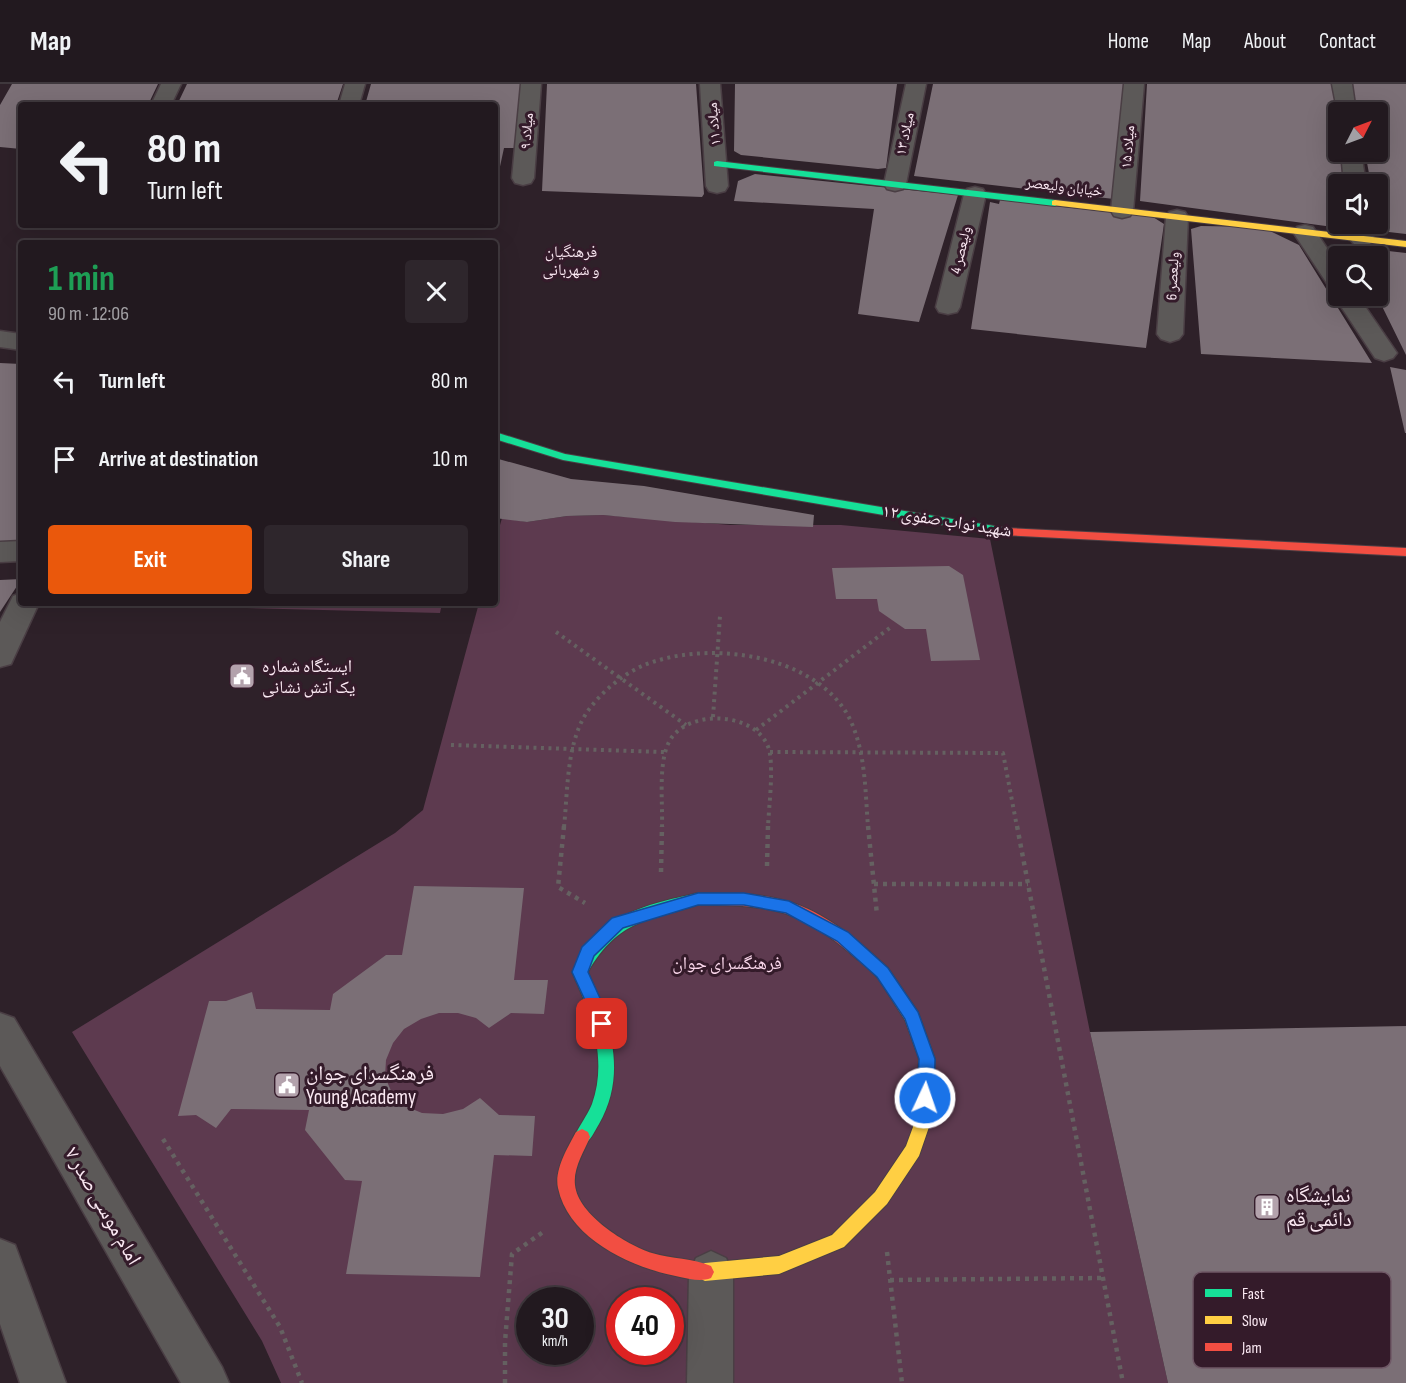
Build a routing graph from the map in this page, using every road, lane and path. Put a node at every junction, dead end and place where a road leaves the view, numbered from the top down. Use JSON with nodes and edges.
{"nodes":[{"id":1,"x":171,"y":84,"type":"edge"},
{"id":2,"x":355,"y":84,"type":"edge"},
{"id":3,"x":531,"y":84,"type":"edge"},
{"id":4,"x":710,"y":84,"type":"edge"},
{"id":5,"x":916,"y":84,"type":"edge"},
{"id":6,"x":1134,"y":84,"type":"edge"},
{"id":7,"x":1342,"y":84,"type":"edge"},
{"id":8,"x":162,"y":102,"type":"edge"},
{"id":9,"x":350,"y":102,"type":"edge"},
{"id":10,"x":1345,"y":102,"type":"edge"},
{"id":11,"x":717,"y":164,"type":"junction"},
{"id":12,"x":523,"y":178,"type":"dead end"},
{"id":13,"x":895,"y":184,"type":"junction"},
{"id":14,"x":717,"y":186,"type":"dead end"},
{"id":15,"x":975,"y":194,"type":"junction"},
{"id":16,"x":1122,"y":211,"type":"junction"},
{"id":17,"x":1177,"y":217,"type":"junction"},
{"id":18,"x":1305,"y":232,"type":"junction"},
{"id":19,"x":1328,"y":232,"type":"edge"},
{"id":20,"x":1371,"y":234,"type":"edge"},
{"id":21,"x":1406,"y":244,"type":"edge"},
{"id":22,"x":1328,"y":268,"type":"edge"},
{"id":23,"x":1353,"y":306,"type":"edge"},
{"id":24,"x":948,"y":308,"type":"dead end"},
{"id":25,"x":1170,"y":334,"type":"dead end"},
{"id":26,"x":0,"y":339,"type":"edge"},
{"id":27,"x":18,"y":342,"type":"edge"},
{"id":28,"x":1384,"y":353,"type":"dead end"},
{"id":29,"x":498,"y":436,"type":"edge"},
{"id":30,"x":18,"y":551,"type":"edge"},
{"id":31,"x":0,"y":552,"type":"edge"},
{"id":32,"x":1406,"y":552,"type":"edge"},
{"id":33,"x":23,"y":606,"type":"edge"},
{"id":34,"x":720,"y":615,"type":"dead end"},
{"id":35,"x":891,"y":627,"type":"dead end"},
{"id":36,"x":556,"y":632,"type":"dead end"},
{"id":37,"x":718,"y":652,"type":"junction"},
{"id":38,"x":0,"y":656,"type":"edge"},
{"id":39,"x":621,"y":678,"type":"junction"},
{"id":40,"x":817,"y":684,"type":"junction"},
{"id":41,"x":713,"y":717,"type":"junction"},
{"id":42,"x":686,"y":724,"type":"junction"},
{"id":43,"x":756,"y":730,"type":"junction"},
{"id":44,"x":450,"y":745,"type":"dead end"},
{"id":45,"x":573,"y":749,"type":"junction"},
{"id":46,"x":664,"y":752,"type":"junction"},
{"id":47,"x":770,"y":752,"type":"junction"},
{"id":48,"x":861,"y":752,"type":"junction"},
{"id":49,"x":874,"y":884,"type":"junction"},
{"id":50,"x":1028,"y":884,"type":"junction"},
{"id":51,"x":766,"y":903,"type":"junction"},
{"id":52,"x":661,"y":908,"type":"junction"},
{"id":53,"x":618,"y":923,"type":"junction"},
{"id":54,"x":883,"y":973,"type":"junction"},
{"id":55,"x":0,"y":1030,"type":"edge"},
{"id":56,"x":163,"y":1139,"type":"dead end"},
{"id":57,"x":881,"y":1198,"type":"junction"},
{"id":58,"x":577,"y":1210,"type":"junction"},
{"id":59,"x":0,"y":1260,"type":"edge"},
{"id":60,"x":711,"y":1273,"type":"junction"},
{"id":61,"x":1103,"y":1278,"type":"junction"},
{"id":62,"x":890,"y":1280,"type":"junction"},
{"id":63,"x":43,"y":1383,"type":"edge"},
{"id":64,"x":206,"y":1383,"type":"edge"},
{"id":65,"x":302,"y":1383,"type":"edge"},
{"id":66,"x":505,"y":1383,"type":"edge"},
{"id":67,"x":710,"y":1383,"type":"edge"},
{"id":68,"x":902,"y":1383,"type":"edge"},
{"id":69,"x":1123,"y":1383,"type":"edge"}],
"edges":[{"from":1,"to":8,"type":"street"},
{"from":2,"to":9,"type":"street"},
{"from":3,"to":12,"type":"street","name":"میلاد ۹"},
{"from":4,"to":11,"type":"street","name":"میلاد ۱۱"},
{"from":5,"to":13,"type":"street","name":"میلاد ۱۳"},
{"from":6,"to":16,"type":"street","name":"میلاد ۱۵"},
{"from":7,"to":10,"type":"street"},
{"from":11,"to":13,"type":"street","name":"خیابان ولیعصر"},
{"from":11,"to":14,"type":"street","name":"میلاد ۱۱"},
{"from":13,"to":15,"type":"street","name":"خیابان ولیعصر"},
{"from":15,"to":16,"type":"street","name":"خیابان ولیعصر"},
{"from":15,"to":24,"type":"street","name":"ولیعصر 4"},
{"from":16,"to":17,"type":"street","name":"خیابان ولیعصر"},
{"from":17,"to":18,"type":"street","name":"خیابان ولیعصر"},
{"from":17,"to":25,"type":"street","name":"ولیعصر 6"},
{"from":18,"to":19,"type":"street","name":"خیابان ولیعصر"},
{"from":18,"to":22,"type":"street"},
{"from":20,"to":21,"type":"street","name":"خیابان ولیعصر"},
{"from":23,"to":28,"type":"street"},
{"from":26,"to":27,"type":"street"},
{"from":29,"to":32,"type":"street","name":"شهید نواب صفوی ۱۲"},
{"from":30,"to":31,"type":"street"},
{"from":33,"to":38,"type":"street"},
{"from":34,"to":37,"type":"path"},
{"from":35,"to":40,"type":"path"},
{"from":36,"to":39,"type":"path"},
{"from":37,"to":39,"type":"path"},
{"from":37,"to":40,"type":"path"},
{"from":37,"to":41,"type":"path"},
{"from":39,"to":42,"type":"path"},
{"from":39,"to":45,"type":"path"},
{"from":40,"to":43,"type":"path"},
{"from":40,"to":48,"type":"path"},
{"from":41,"to":42,"type":"path"},
{"from":41,"to":43,"type":"path"},
{"from":42,"to":46,"type":"path"},
{"from":43,"to":47,"type":"path"},
{"from":44,"to":45,"type":"path"},
{"from":45,"to":46,"type":"path"},
{"from":45,"to":53,"type":"path"},
{"from":46,"to":52,"type":"path"},
{"from":47,"to":48,"type":"path"},
{"from":47,"to":51,"type":"path"},
{"from":48,"to":49,"type":"path"},
{"from":48,"to":50,"type":"path"},
{"from":49,"to":50,"type":"path"},
{"from":49,"to":54,"type":"path"},
{"from":50,"to":61,"type":"path"},
{"from":51,"to":52,"type":"street"},
{"from":51,"to":54,"type":"street"},
{"from":52,"to":53,"type":"street"},
{"from":53,"to":58,"type":"street"},
{"from":54,"to":57,"type":"street"},
{"from":55,"to":64,"type":"street","name":"امام موسی صدر ۷"},
{"from":56,"to":65,"type":"path"},
{"from":57,"to":60,"type":"street"},
{"from":57,"to":62,"type":"path"},
{"from":58,"to":60,"type":"street"},
{"from":58,"to":66,"type":"path"},
{"from":59,"to":63,"type":"street"},
{"from":60,"to":67,"type":"street"},
{"from":61,"to":62,"type":"path"},
{"from":61,"to":69,"type":"path"},
{"from":62,"to":68,"type":"path"}]}
